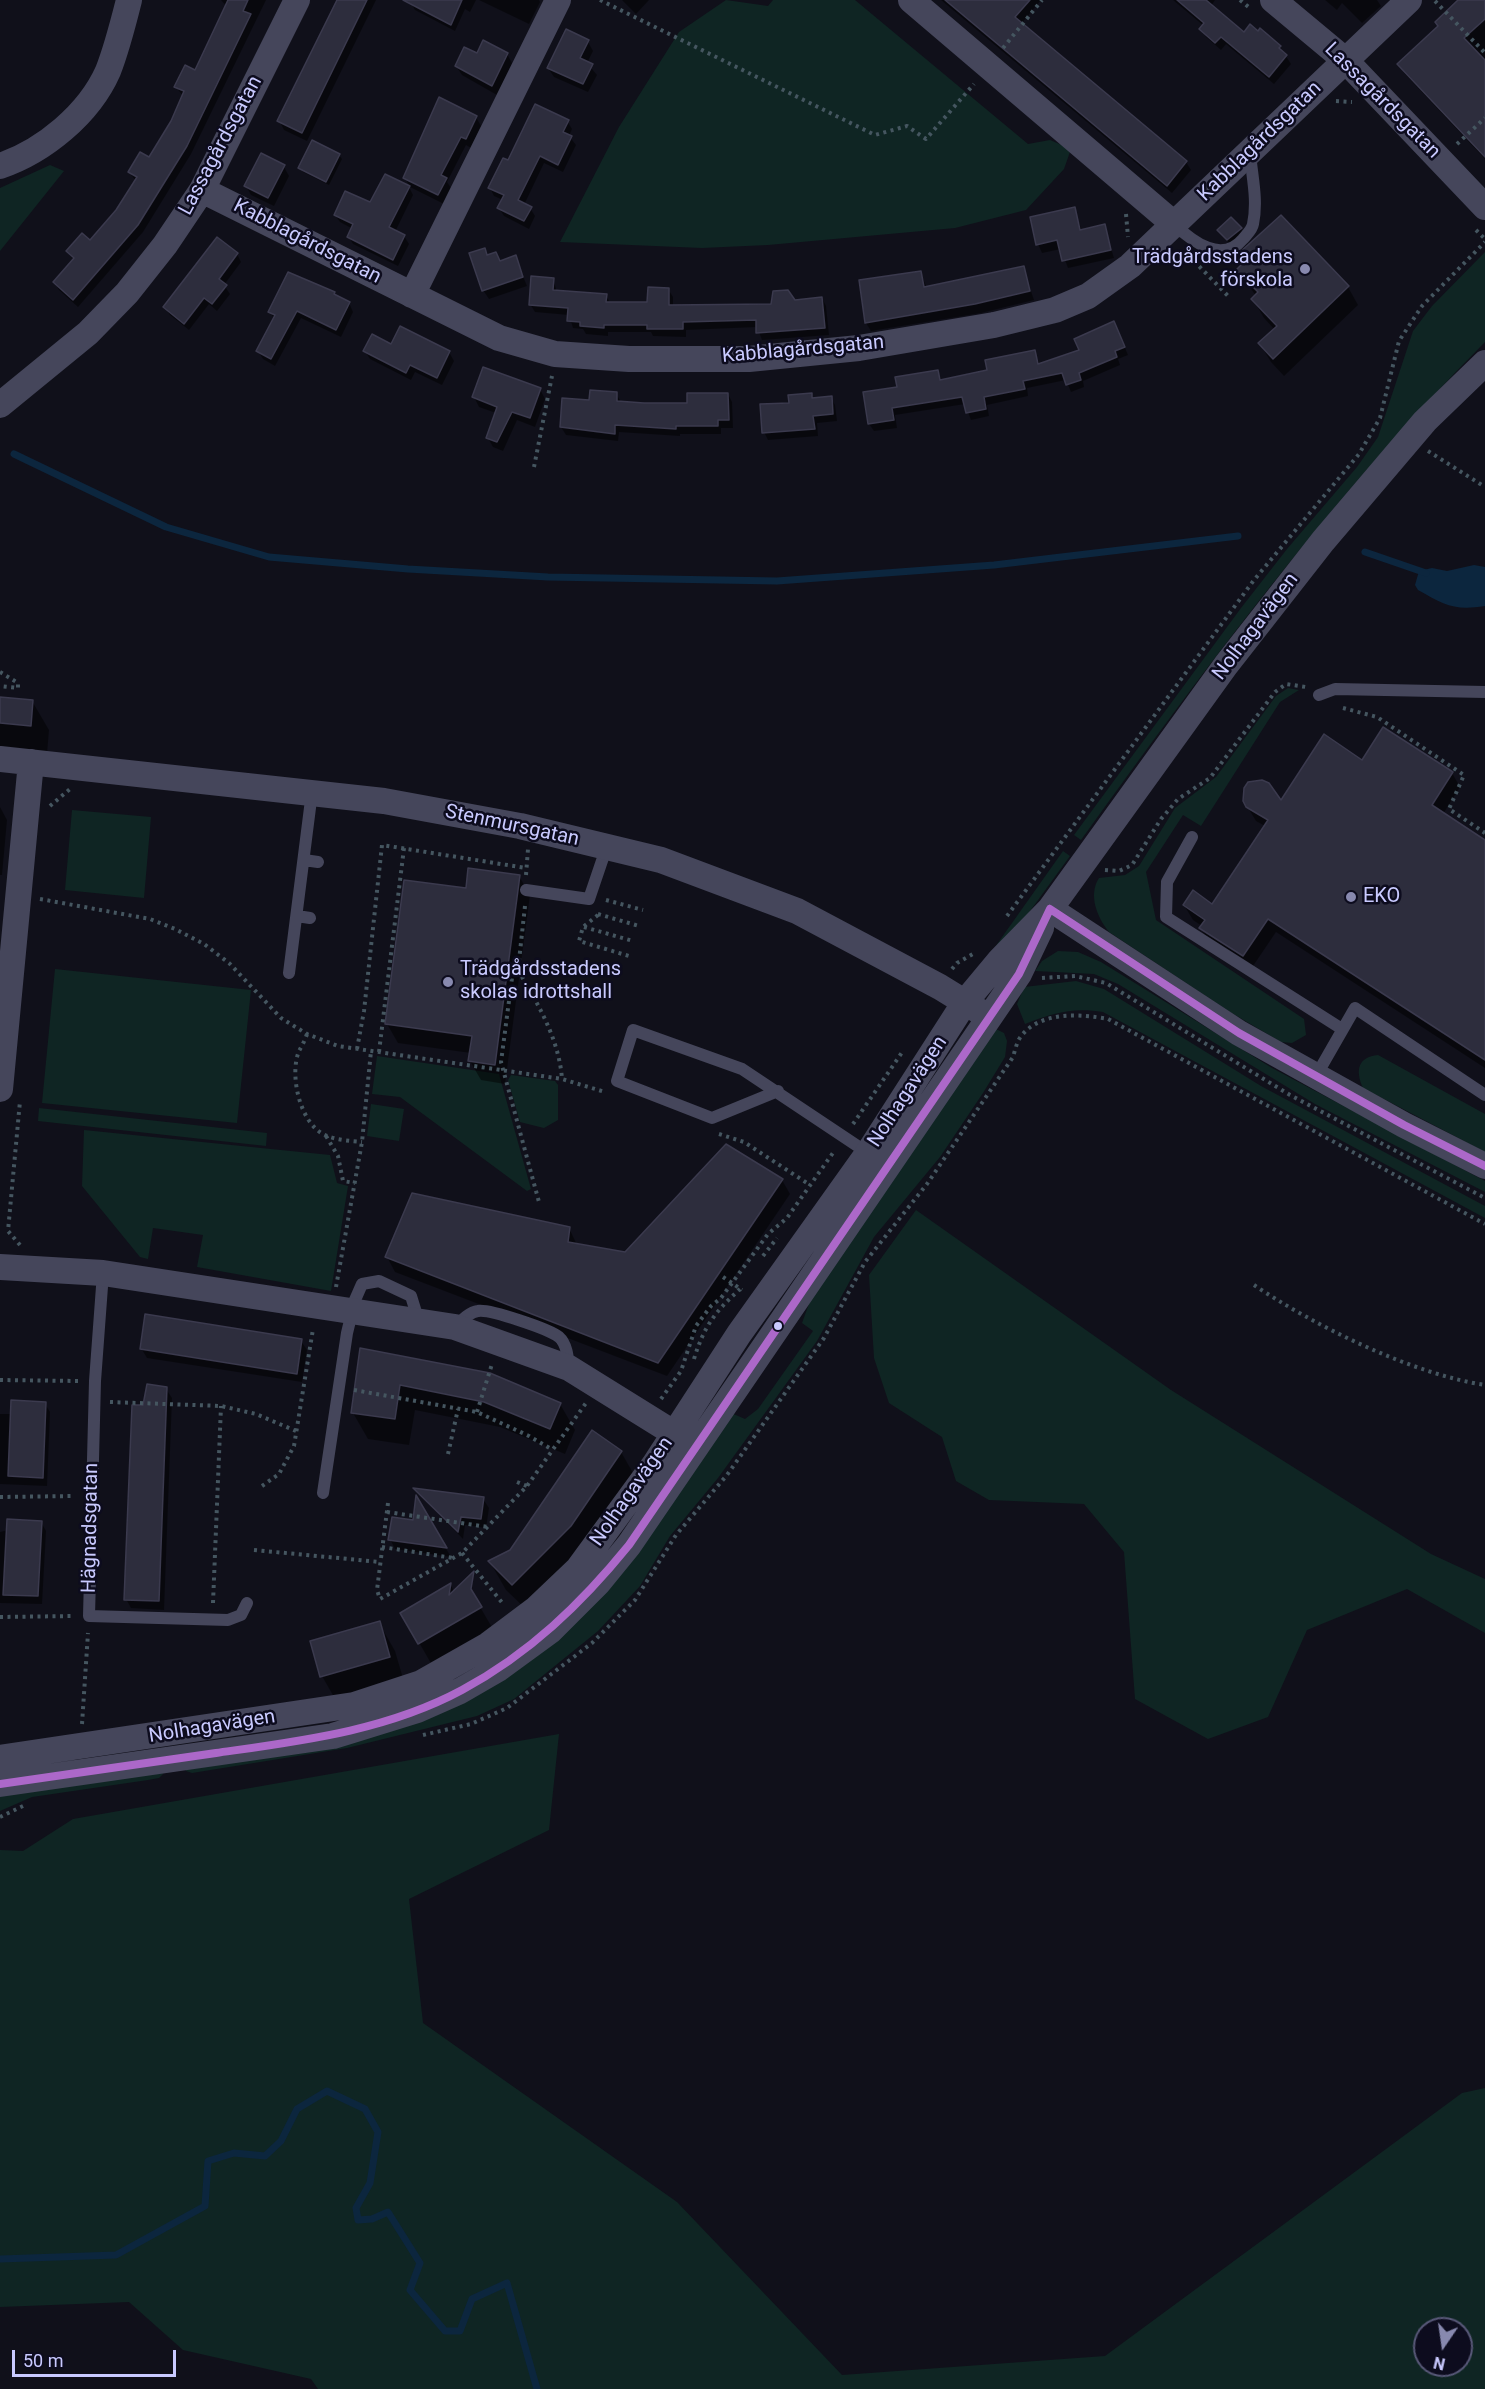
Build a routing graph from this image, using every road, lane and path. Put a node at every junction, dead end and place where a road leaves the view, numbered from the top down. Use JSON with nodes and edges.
{"nodes":[{"id":1,"x":129,"y":0,"type":"edge"},
{"id":2,"x":297,"y":0,"type":"edge"},
{"id":3,"x":558,"y":0,"type":"edge"},
{"id":4,"x":600,"y":0,"type":"edge"},
{"id":5,"x":911,"y":0,"type":"edge"},
{"id":6,"x":1240,"y":0,"type":"edge"},
{"id":7,"x":1436,"y":1,"type":"edge"},
{"id":8,"x":1418,"y":4,"type":"edge"},
{"id":9,"x":1265,"y":7,"type":"edge"},
{"id":10,"x":1485,"y":53,"type":"edge"},
{"id":11,"x":1345,"y":60,"type":"junction"},
{"id":12,"x":1331,"y":101,"type":"dead end"},
{"id":13,"x":1355,"y":102,"type":"dead end"},
{"id":14,"x":1485,"y":118,"type":"edge"},
{"id":15,"x":926,"y":139,"type":"dead end"},
{"id":16,"x":1250,"y":153,"type":"junction"},
{"id":17,"x":1462,"y":154,"type":"dead end"},
{"id":18,"x":0,"y":166,"type":"edge"},
{"id":19,"x":1123,"y":181,"type":"junction"},
{"id":20,"x":202,"y":190,"type":"junction"},
{"id":21,"x":1477,"y":215,"type":"edge"},
{"id":22,"x":1182,"y":231,"type":"junction"},
{"id":23,"x":1485,"y":240,"type":"edge"},
{"id":24,"x":1130,"y":266,"type":"junction"},
{"id":25,"x":412,"y":295,"type":"junction"},
{"id":26,"x":1229,"y":297,"type":"dead end"},
{"id":27,"x":1485,"y":363,"type":"edge"},
{"id":28,"x":542,"y":371,"type":"dead end"},
{"id":29,"x":552,"y":374,"type":"junction"},
{"id":30,"x":561,"y":375,"type":"dead end"},
{"id":31,"x":0,"y":405,"type":"edge"},
{"id":32,"x":1410,"y":439,"type":"junction"},
{"id":33,"x":534,"y":467,"type":"dead end"},
{"id":34,"x":1485,"y":487,"type":"edge"},
{"id":35,"x":0,"y":672,"type":"edge"},
{"id":36,"x":0,"y":686,"type":"edge"},
{"id":37,"x":1306,"y":687,"type":"dead end"},
{"id":38,"x":1485,"y":692,"type":"edge"},
{"id":39,"x":1320,"y":695,"type":"dead end"},
{"id":40,"x":1334,"y":705,"type":"dead end"},
{"id":41,"x":0,"y":759,"type":"edge"},
{"id":42,"x":31,"y":762,"type":"junction"},
{"id":43,"x":82,"y":790,"type":"dead end"},
{"id":44,"x":312,"y":792,"type":"junction"},
{"id":45,"x":47,"y":808,"type":"dead end"},
{"id":46,"x":1485,"y":832,"type":"edge"},
{"id":47,"x":1192,"y":837,"type":"dead end"},
{"id":48,"x":519,"y":846,"type":"dead end"},
{"id":49,"x":404,"y":848,"type":"junction"},
{"id":50,"x":528,"y":849,"type":"junction"},
{"id":51,"x":539,"y":851,"type":"dead end"},
{"id":52,"x":303,"y":860,"type":"junction"},
{"id":53,"x":607,"y":860,"type":"junction"},
{"id":54,"x":318,"y":862,"type":"dead end"},
{"id":55,"x":526,"y":868,"type":"junction"},
{"id":56,"x":1104,"y":870,"type":"dead end"},
{"id":57,"x":40,"y":887,"type":"dead end"},
{"id":58,"x":526,"y":890,"type":"junction"},
{"id":59,"x":40,"y":899,"type":"junction"},
{"id":60,"x":603,"y":899,"type":"junction"},
{"id":61,"x":1050,"y":909,"type":"junction"},
{"id":62,"x":39,"y":910,"type":"dead end"},
{"id":63,"x":643,"y":910,"type":"dead end"},
{"id":64,"x":598,"y":914,"type":"junction"},
{"id":65,"x":297,"y":916,"type":"junction"},
{"id":66,"x":310,"y":918,"type":"dead end"},
{"id":67,"x":1004,"y":921,"type":"dead end"},
{"id":68,"x":639,"y":926,"type":"dead end"},
{"id":69,"x":583,"y":927,"type":"junction"},
{"id":70,"x":633,"y":941,"type":"dead end"},
{"id":71,"x":629,"y":956,"type":"dead end"},
{"id":72,"x":518,"y":970,"type":"junction"},
{"id":73,"x":290,"y":973,"type":"dead end"},
{"id":74,"x":1038,"y":978,"type":"dead end"},
{"id":75,"x":965,"y":1002,"type":"junction"},
{"id":76,"x":989,"y":1017,"type":"junction"},
{"id":77,"x":1342,"y":1029,"type":"junction"},
{"id":78,"x":307,"y":1034,"type":"junction"},
{"id":79,"x":907,"y":1045,"type":"dead end"},
{"id":80,"x":357,"y":1049,"type":"junction"},
{"id":81,"x":371,"y":1051,"type":"junction"},
{"id":82,"x":379,"y":1052,"type":"junction"},
{"id":83,"x":502,"y":1070,"type":"junction"},
{"id":84,"x":1316,"y":1076,"type":"junction"},
{"id":85,"x":562,"y":1079,"type":"junction"},
{"id":86,"x":778,"y":1091,"type":"junction"},
{"id":87,"x":606,"y":1092,"type":"dead end"},
{"id":88,"x":10,"y":1095,"type":"edge"},
{"id":89,"x":1485,"y":1095,"type":"edge"},
{"id":90,"x":714,"y":1132,"type":"dead end"},
{"id":91,"x":326,"y":1136,"type":"junction"},
{"id":92,"x":844,"y":1136,"type":"junction"},
{"id":93,"x":362,"y":1142,"type":"junction"},
{"id":94,"x":868,"y":1154,"type":"junction"},
{"id":95,"x":1485,"y":1167,"type":"edge"},
{"id":96,"x":356,"y":1183,"type":"junction"},
{"id":97,"x":927,"y":1184,"type":"dead end"},
{"id":98,"x":810,"y":1185,"type":"junction"},
{"id":99,"x":1485,"y":1198,"type":"edge"},
{"id":100,"x":539,"y":1202,"type":"dead end"},
{"id":101,"x":1485,"y":1224,"type":"edge"},
{"id":102,"x":0,"y":1231,"type":"edge"},
{"id":103,"x":8,"y":1231,"type":"junction"},
{"id":104,"x":23,"y":1248,"type":"dead end"},
{"id":105,"x":0,"y":1267,"type":"edge"},
{"id":106,"x":103,"y":1273,"type":"junction"},
{"id":107,"x":723,"y":1278,"type":"dead end"},
{"id":108,"x":732,"y":1284,"type":"junction"},
{"id":109,"x":1254,"y":1285,"type":"dead end"},
{"id":110,"x":749,"y":1294,"type":"dead end"},
{"id":111,"x":351,"y":1314,"type":"junction"},
{"id":112,"x":483,"y":1358,"type":"dead end"},
{"id":113,"x":493,"y":1360,"type":"junction"},
{"id":114,"x":501,"y":1363,"type":"dead end"},
{"id":115,"x":0,"y":1380,"type":"edge"},
{"id":116,"x":339,"y":1380,"type":"junction"},
{"id":117,"x":95,"y":1381,"type":"junction"},
{"id":118,"x":1485,"y":1385,"type":"edge"},
{"id":119,"x":580,"y":1397,"type":"dead end"},
{"id":120,"x":94,"y":1401,"type":"junction"},
{"id":121,"x":587,"y":1401,"type":"junction"},
{"id":122,"x":657,"y":1404,"type":"dead end"},
{"id":123,"x":221,"y":1406,"type":"junction"},
{"id":124,"x":597,"y":1407,"type":"dead end"},
{"id":125,"x":458,"y":1408,"type":"junction"},
{"id":126,"x":477,"y":1412,"type":"junction"},
{"id":127,"x":296,"y":1431,"type":"junction"},
{"id":128,"x":673,"y":1432,"type":"junction"},
{"id":129,"x":696,"y":1447,"type":"junction"},
{"id":130,"x":552,"y":1450,"type":"junction"},
{"id":131,"x":448,"y":1454,"type":"dead end"},
{"id":132,"x":517,"y":1482,"type":"dead end"},
{"id":133,"x":262,"y":1486,"type":"dead end"},
{"id":134,"x":527,"y":1486,"type":"junction"},
{"id":135,"x":323,"y":1493,"type":"dead end"},
{"id":136,"x":0,"y":1497,"type":"edge"},
{"id":137,"x":91,"y":1497,"type":"junction"},
{"id":138,"x":388,"y":1503,"type":"dead end"},
{"id":139,"x":387,"y":1512,"type":"junction"},
{"id":140,"x":488,"y":1527,"type":"junction"},
{"id":141,"x":382,"y":1547,"type":"junction"},
{"id":142,"x":254,"y":1550,"type":"dead end"},
{"id":143,"x":462,"y":1553,"type":"junction"},
{"id":144,"x":453,"y":1558,"type":"junction"},
{"id":145,"x":380,"y":1562,"type":"junction"},
{"id":146,"x":512,"y":1599,"type":"dead end"},
{"id":147,"x":248,"y":1603,"type":"dead end"},
{"id":148,"x":504,"y":1606,"type":"junction"},
{"id":149,"x":495,"y":1612,"type":"dead end"},
{"id":150,"x":89,"y":1616,"type":"junction"},
{"id":151,"x":0,"y":1617,"type":"edge"},
{"id":152,"x":212,"y":1620,"type":"junction"},
{"id":153,"x":93,"y":1723,"type":"dead end"},
{"id":154,"x":82,"y":1725,"type":"junction"},
{"id":155,"x":70,"y":1726,"type":"dead end"},
{"id":156,"x":0,"y":1758,"type":"edge"},
{"id":157,"x":0,"y":1784,"type":"edge"}],
"edges":[{"from":1,"to":18,"type":"street"},
{"from":2,"to":20,"type":"street","name":"Lassagårdsgatan"},
{"from":3,"to":25,"type":"street"},
{"from":4,"to":15,"type":"path"},
{"from":5,"to":19,"type":"street"},
{"from":6,"to":9,"type":"path"},
{"from":7,"to":8,"type":"path"},
{"from":7,"to":10,"type":"path"},
{"from":8,"to":11,"type":"street","name":"Kabblagårdsgatan"},
{"from":9,"to":11,"type":"street","name":"Lassagårdsgatan"},
{"from":11,"to":16,"type":"street","name":"Kabblagårdsgatan"},
{"from":11,"to":21,"type":"street","name":"Lassagårdsgatan"},
{"from":12,"to":13,"type":"path"},
{"from":14,"to":17,"type":"path"},
{"from":16,"to":22,"type":"street","name":"Kabblagårdsgatan"},
{"from":16,"to":22,"type":"lane"},
{"from":19,"to":22,"type":"street"},
{"from":19,"to":24,"type":"path"},
{"from":20,"to":25,"type":"street","name":"Kabblagårdsgatan"},
{"from":20,"to":31,"type":"street","name":"Lassagårdsgatan"},
{"from":21,"to":23,"type":"path"},
{"from":22,"to":24,"type":"street","name":"Kabblagårdsgatan"},
{"from":22,"to":26,"type":"path"},
{"from":23,"to":67,"type":"path"},
{"from":24,"to":25,"type":"street","name":"Kabblagårdsgatan"},
{"from":27,"to":32,"type":"street","name":"Nolhagavägen"},
{"from":28,"to":29,"type":"path"},
{"from":29,"to":30,"type":"path"},
{"from":29,"to":33,"type":"path"},
{"from":32,"to":34,"type":"path"},
{"from":32,"to":61,"type":"street","name":"Nolhagavägen"},
{"from":35,"to":36,"type":"path"},
{"from":37,"to":56,"type":"path"},
{"from":38,"to":39,"type":"lane"},
{"from":40,"to":46,"type":"path"},
{"from":41,"to":42,"type":"street","name":"Stenmursgatan"},
{"from":42,"to":44,"type":"street","name":"Stenmursgatan"},
{"from":42,"to":88,"type":"street"},
{"from":43,"to":45,"type":"path"},
{"from":44,"to":52,"type":"lane"},
{"from":44,"to":53,"type":"street","name":"Stenmursgatan"},
{"from":47,"to":77,"type":"lane"},
{"from":48,"to":50,"type":"path"},
{"from":49,"to":55,"type":"path"},
{"from":49,"to":80,"type":"path"},
{"from":49,"to":82,"type":"path"},
{"from":50,"to":51,"type":"path"},
{"from":50,"to":55,"type":"path"},
{"from":52,"to":54,"type":"lane"},
{"from":52,"to":65,"type":"lane"},
{"from":53,"to":58,"type":"lane"},
{"from":53,"to":60,"type":"path"},
{"from":53,"to":75,"type":"street","name":"Stenmursgatan"},
{"from":55,"to":58,"type":"path"},
{"from":57,"to":59,"type":"path"},
{"from":58,"to":72,"type":"path"},
{"from":59,"to":62,"type":"path"},
{"from":59,"to":78,"type":"path"},
{"from":60,"to":63,"type":"path"},
{"from":60,"to":64,"type":"path"},
{"from":61,"to":75,"type":"street","name":"Nolhagavägen"},
{"from":61,"to":76,"type":"street","name":"Nolhagavägen"},
{"from":61,"to":84,"type":"street"},
{"from":64,"to":68,"type":"path"},
{"from":64,"to":69,"type":"path"},
{"from":65,"to":66,"type":"lane"},
{"from":65,"to":73,"type":"lane"},
{"from":69,"to":70,"type":"path"},
{"from":69,"to":71,"type":"path"},
{"from":72,"to":83,"type":"path"},
{"from":72,"to":85,"type":"path"},
{"from":74,"to":99,"type":"path"},
{"from":75,"to":76,"type":"street","name":"Stenmursgatan"},
{"from":75,"to":94,"type":"street","name":"Nolhagavägen"},
{"from":76,"to":129,"type":"street","name":"Nolhagavägen"},
{"from":77,"to":84,"type":"lane"},
{"from":77,"to":89,"type":"lane"},
{"from":78,"to":80,"type":"path"},
{"from":78,"to":91,"type":"path"},
{"from":79,"to":92,"type":"path"},
{"from":80,"to":81,"type":"path"},
{"from":81,"to":82,"type":"path"},
{"from":81,"to":93,"type":"path"},
{"from":82,"to":83,"type":"path"},
{"from":83,"to":85,"type":"path"},
{"from":83,"to":100,"type":"path"},
{"from":84,"to":95,"type":"street"},
{"from":85,"to":87,"type":"path"},
{"from":86,"to":86,"type":"lane"},
{"from":86,"to":92,"type":"lane"},
{"from":88,"to":103,"type":"path"},
{"from":90,"to":98,"type":"path"},
{"from":91,"to":93,"type":"path"},
{"from":91,"to":96,"type":"path"},
{"from":92,"to":94,"type":"lane"},
{"from":92,"to":98,"type":"path"},
{"from":93,"to":96,"type":"path"},
{"from":94,"to":128,"type":"street","name":"Nolhagavägen"},
{"from":96,"to":111,"type":"path"},
{"from":97,"to":101,"type":"path"},
{"from":98,"to":108,"type":"path"},
{"from":102,"to":103,"type":"path"},
{"from":103,"to":104,"type":"path"},
{"from":105,"to":106,"type":"street"},
{"from":106,"to":111,"type":"street"},
{"from":106,"to":117,"type":"lane","name":"Hägnadsgatan"},
{"from":107,"to":108,"type":"path"},
{"from":108,"to":110,"type":"path"},
{"from":108,"to":122,"type":"path"},
{"from":109,"to":118,"type":"path"},
{"from":111,"to":116,"type":"lane"},
{"from":111,"to":127,"type":"path"},
{"from":111,"to":128,"type":"street"},
{"from":112,"to":113,"type":"path"},
{"from":113,"to":114,"type":"path"},
{"from":113,"to":126,"type":"path"},
{"from":115,"to":117,"type":"path"},
{"from":116,"to":125,"type":"path"},
{"from":116,"to":135,"type":"lane"},
{"from":117,"to":120,"type":"lane","name":"Hägnadsgatan"},
{"from":119,"to":121,"type":"path"},
{"from":120,"to":123,"type":"path"},
{"from":120,"to":137,"type":"lane","name":"Hägnadsgatan"},
{"from":121,"to":124,"type":"path"},
{"from":121,"to":130,"type":"path"},
{"from":123,"to":127,"type":"path"},
{"from":123,"to":152,"type":"path"},
{"from":125,"to":126,"type":"path"},
{"from":125,"to":131,"type":"path"},
{"from":126,"to":130,"type":"path"},
{"from":127,"to":133,"type":"path"},
{"from":128,"to":129,"type":"street"},
{"from":128,"to":156,"type":"street","name":"Nolhagavägen"},
{"from":129,"to":157,"type":"street","name":"Nolhagavägen"},
{"from":130,"to":134,"type":"path"},
{"from":132,"to":134,"type":"path"},
{"from":134,"to":140,"type":"path"},
{"from":136,"to":137,"type":"path"},
{"from":137,"to":150,"type":"lane","name":"Hägnadsgatan"},
{"from":138,"to":139,"type":"path"},
{"from":139,"to":140,"type":"path"},
{"from":139,"to":141,"type":"path"},
{"from":140,"to":143,"type":"path"},
{"from":141,"to":144,"type":"path"},
{"from":141,"to":145,"type":"path"},
{"from":142,"to":145,"type":"path"},
{"from":143,"to":144,"type":"path"},
{"from":143,"to":148,"type":"path"},
{"from":144,"to":145,"type":"path"},
{"from":146,"to":148,"type":"path"},
{"from":147,"to":152,"type":"lane","name":"Hägnadsgatan"},
{"from":148,"to":149,"type":"path"},
{"from":150,"to":151,"type":"path"},
{"from":150,"to":152,"type":"lane","name":"Hägnadsgatan"},
{"from":150,"to":154,"type":"path"},
{"from":153,"to":154,"type":"path"},
{"from":154,"to":155,"type":"path"}]}
